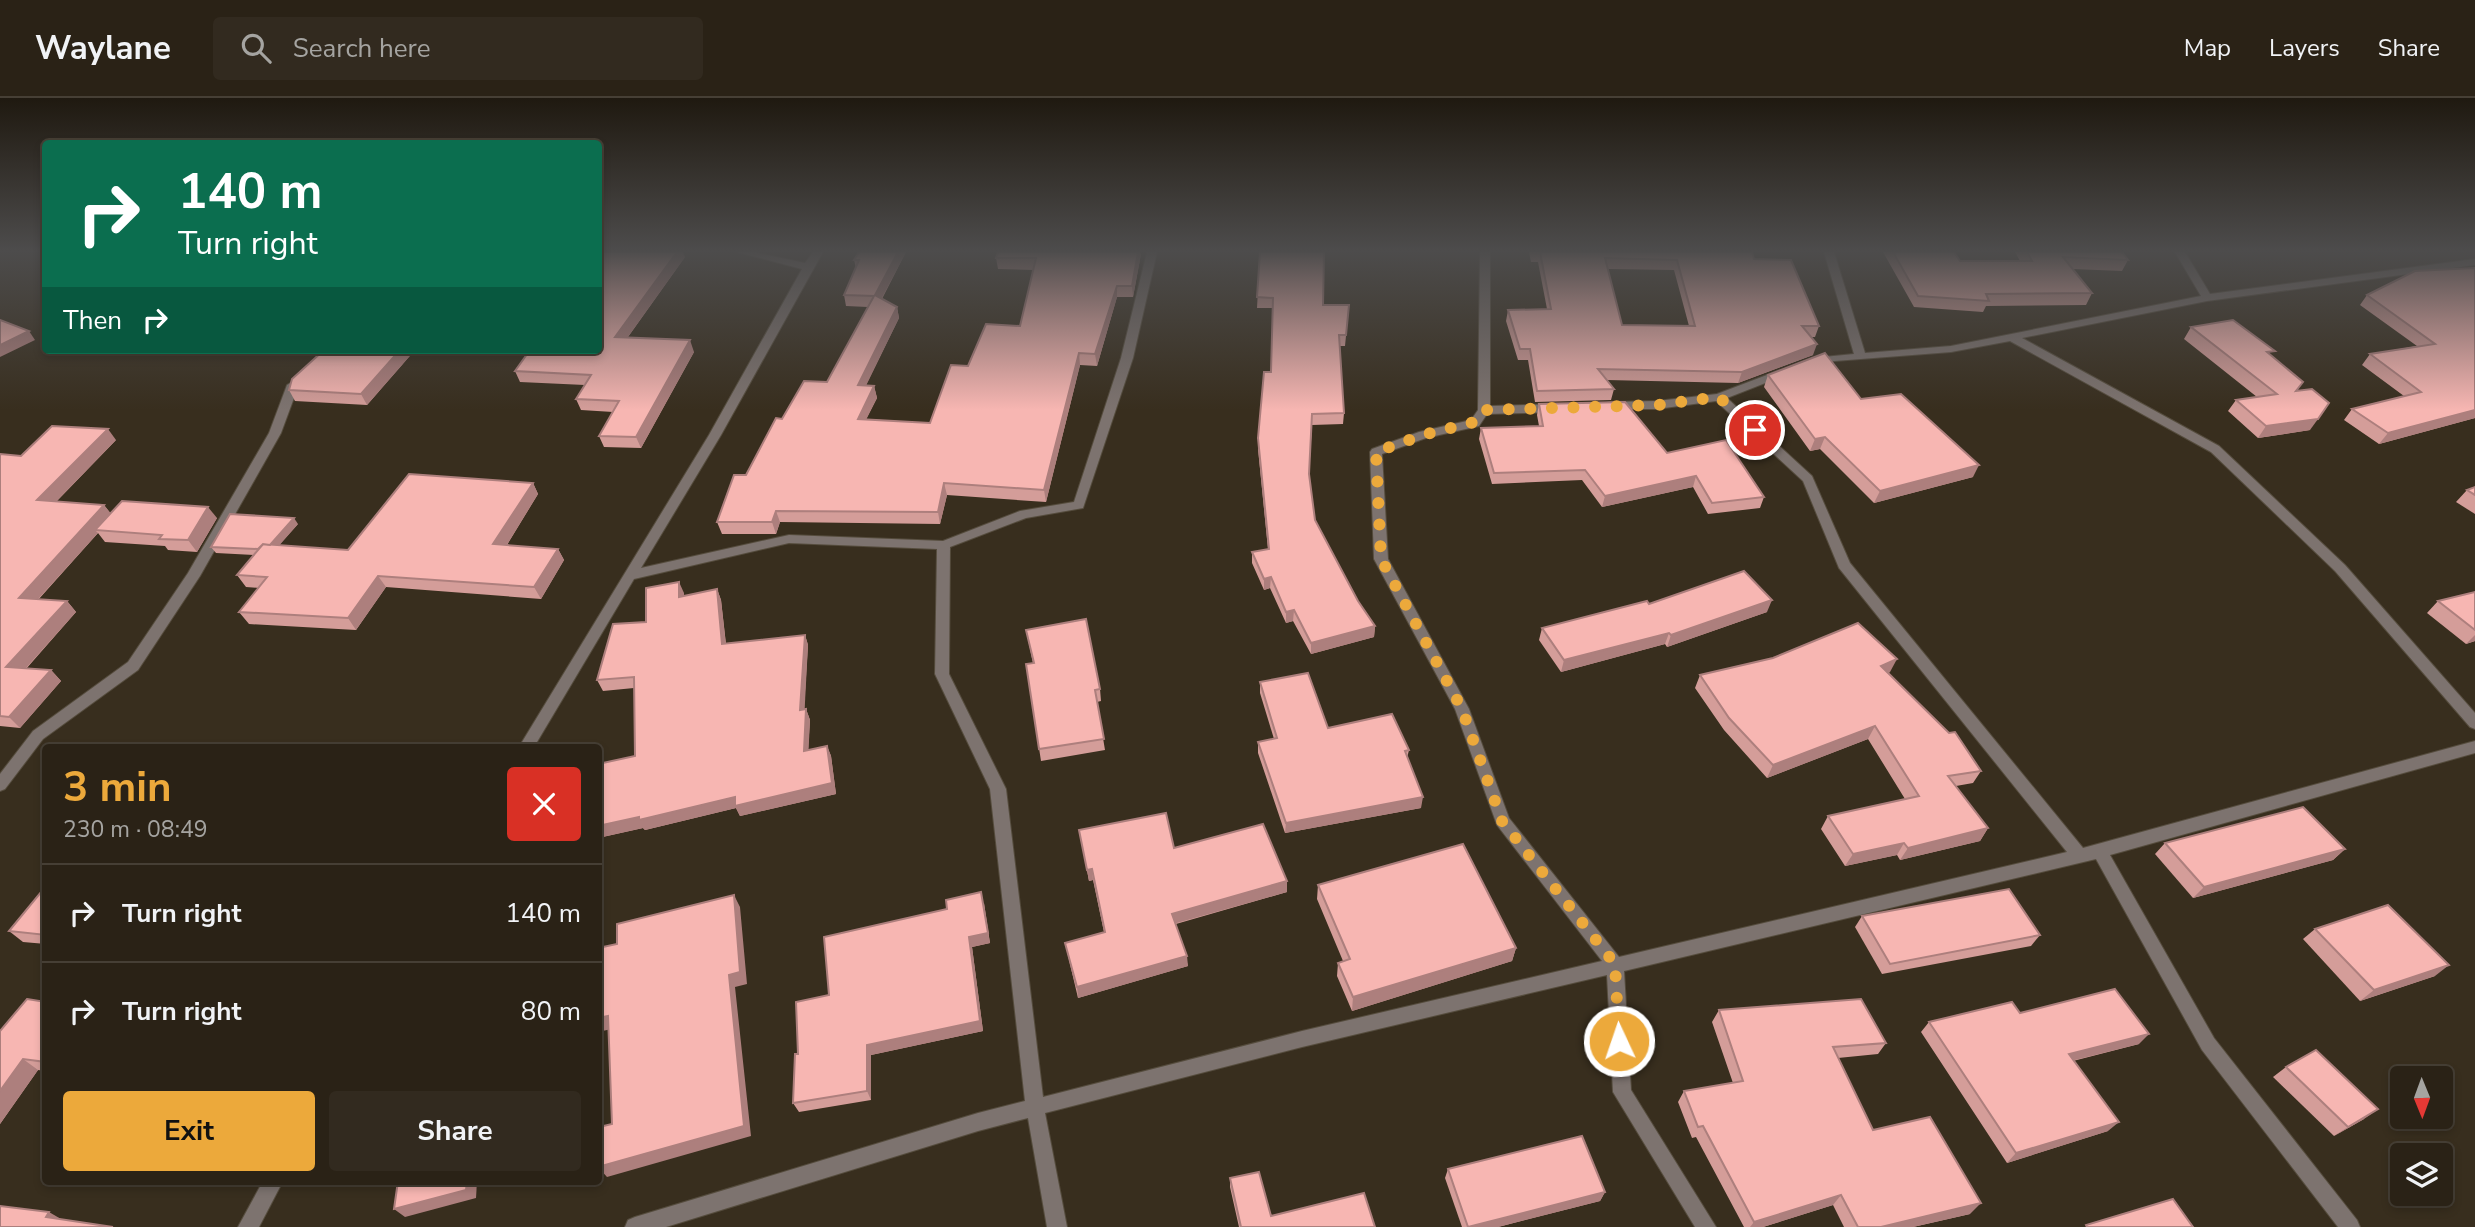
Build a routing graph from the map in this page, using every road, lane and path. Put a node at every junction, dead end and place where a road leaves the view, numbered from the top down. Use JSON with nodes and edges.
{"nodes":[{"id":1,"x":787,"y":305,"type":"edge"},
{"id":2,"x":1139,"y":305,"type":"edge"},
{"id":3,"x":1485,"y":305,"type":"edge"},
{"id":4,"x":1845,"y":305,"type":"edge"},
{"id":5,"x":2172,"y":305,"type":"edge"},
{"id":6,"x":2010,"y":336,"type":"junction"},
{"id":7,"x":1860,"y":356,"type":"junction"},
{"id":8,"x":1807,"y":364,"type":"edge"},
{"id":9,"x":313,"y":368,"type":"edge"},
{"id":10,"x":1794,"y":369,"type":"edge"},
{"id":11,"x":1719,"y":397,"type":"junction"},
{"id":12,"x":1577,"y":407,"type":"edge"},
{"id":13,"x":1590,"y":407,"type":"edge"},
{"id":14,"x":1484,"y":410,"type":"junction"},
{"id":15,"x":944,"y":545,"type":"junction"},
{"id":16,"x":630,"y":575,"type":"junction"},
{"id":17,"x":2475,"y":723,"type":"edge"},
{"id":18,"x":528,"y":744,"type":"edge"},
{"id":19,"x":2475,"y":747,"type":"edge"},
{"id":20,"x":0,"y":785,"type":"edge"},
{"id":21,"x":2100,"y":851,"type":"junction"},
{"id":22,"x":2079,"y":855,"type":"junction"},
{"id":23,"x":1615,"y":964,"type":"junction"},
{"id":24,"x":1035,"y":1107,"type":"junction"},
{"id":25,"x":272,"y":1185,"type":"edge"},
{"id":26,"x":248,"y":1227,"type":"edge"},
{"id":27,"x":635,"y":1227,"type":"edge"},
{"id":28,"x":1056,"y":1227,"type":"edge"},
{"id":29,"x":1706,"y":1227,"type":"edge"},
{"id":30,"x":2350,"y":1227,"type":"edge"}],
"edges":[{"from":1,"to":16,"type":"street"},
{"from":2,"to":15,"type":"street"},
{"from":3,"to":14,"type":"street"},
{"from":4,"to":7,"type":"street"},
{"from":5,"to":6,"type":"street"},
{"from":6,"to":7,"type":"street"},
{"from":6,"to":17,"type":"street"},
{"from":7,"to":8,"type":"street"},
{"from":9,"to":20,"type":"street"},
{"from":10,"to":11,"type":"street"},
{"from":11,"to":13,"type":"street"},
{"from":11,"to":22,"type":"street"},
{"from":12,"to":14,"type":"street"},
{"from":14,"to":23,"type":"street"},
{"from":15,"to":16,"type":"street"},
{"from":15,"to":24,"type":"street"},
{"from":16,"to":18,"type":"street"},
{"from":19,"to":21,"type":"street"},
{"from":21,"to":22,"type":"street"},
{"from":21,"to":30,"type":"street"},
{"from":22,"to":23,"type":"street"},
{"from":23,"to":24,"type":"street"},
{"from":23,"to":29,"type":"street"},
{"from":24,"to":27,"type":"street"},
{"from":24,"to":28,"type":"street"},
{"from":25,"to":26,"type":"street"}]}
